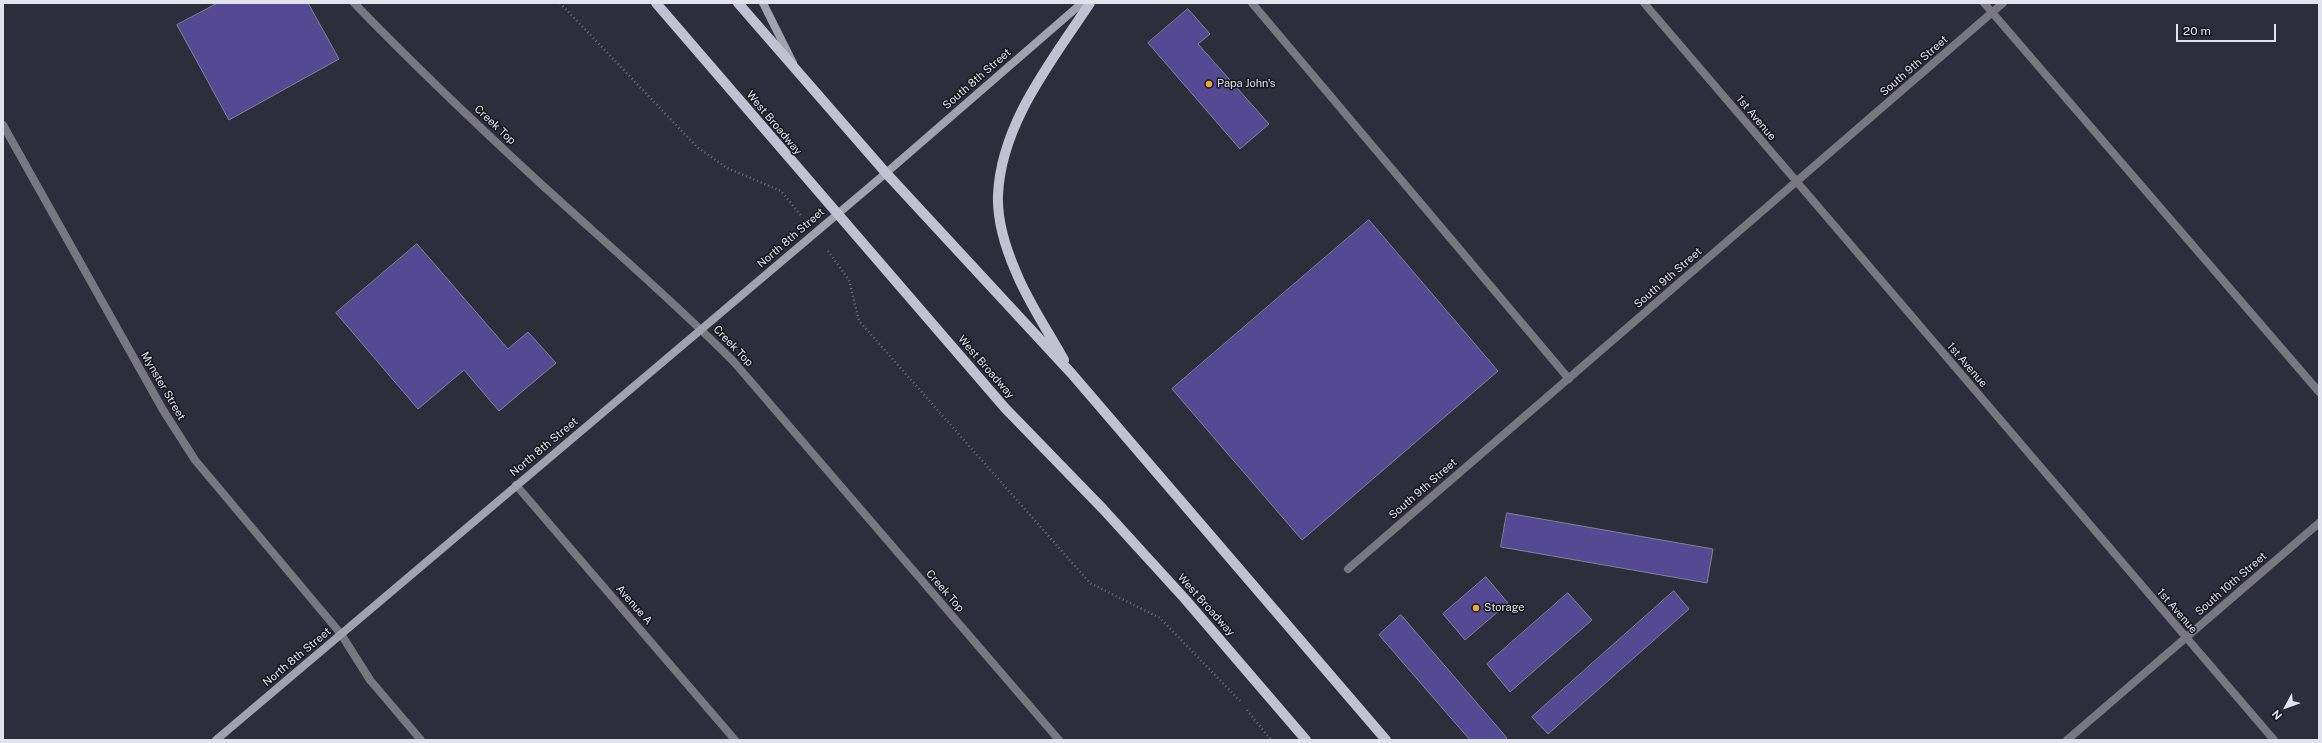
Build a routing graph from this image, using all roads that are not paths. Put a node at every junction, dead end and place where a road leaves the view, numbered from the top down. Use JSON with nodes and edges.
{"nodes":[{"id":1,"x":354,"y":3,"type":"edge"},
{"id":2,"x":656,"y":3,"type":"edge"},
{"id":3,"x":738,"y":3,"type":"edge"},
{"id":4,"x":763,"y":3,"type":"edge"},
{"id":5,"x":1082,"y":3,"type":"edge"},
{"id":6,"x":1090,"y":3,"type":"edge"},
{"id":7,"x":1252,"y":3,"type":"edge"},
{"id":8,"x":1644,"y":3,"type":"edge"},
{"id":9,"x":1984,"y":3,"type":"edge"},
{"id":10,"x":2003,"y":3,"type":"edge"},
{"id":11,"x":1992,"y":13,"type":"junction"},
{"id":12,"x":798,"y":74,"type":"junction"},
{"id":13,"x":3,"y":125,"type":"edge"},
{"id":14,"x":886,"y":173,"type":"junction"},
{"id":15,"x":1796,"y":182,"type":"junction"},
{"id":16,"x":836,"y":214,"type":"junction"},
{"id":17,"x":701,"y":329,"type":"junction"},
{"id":18,"x":1072,"y":374,"type":"junction"},
{"id":19,"x":1569,"y":379,"type":"junction"},
{"id":20,"x":2319,"y":392,"type":"edge"},
{"id":21,"x":516,"y":485,"type":"junction"},
{"id":22,"x":2319,"y":523,"type":"edge"},
{"id":23,"x":1348,"y":569,"type":"dead end"},
{"id":24,"x":341,"y":634,"type":"junction"},
{"id":25,"x":2186,"y":638,"type":"junction"},
{"id":26,"x":216,"y":740,"type":"edge"},
{"id":27,"x":421,"y":740,"type":"edge"},
{"id":28,"x":735,"y":740,"type":"edge"},
{"id":29,"x":1059,"y":740,"type":"edge"},
{"id":30,"x":1306,"y":740,"type":"edge"},
{"id":31,"x":1386,"y":740,"type":"edge"},
{"id":32,"x":2067,"y":740,"type":"edge"},
{"id":33,"x":2274,"y":740,"type":"edge"}],
"edges":[{"from":1,"to":17,"type":"street","name":"Creek Top"},
{"from":2,"to":16,"type":"main road","name":"West Broadway"},
{"from":3,"to":12,"type":"main road"},
{"from":4,"to":12,"type":"main road"},
{"from":5,"to":14,"type":"main road","name":"South 8th Street"},
{"from":6,"to":18,"type":"main road"},
{"from":7,"to":19,"type":"street"},
{"from":8,"to":15,"type":"street","name":"1st Avenue"},
{"from":9,"to":11,"type":"street"},
{"from":10,"to":11,"type":"street","name":"South 9th Street"},
{"from":11,"to":15,"type":"street","name":"South 9th Street"},
{"from":11,"to":20,"type":"street"},
{"from":12,"to":14,"type":"main road"},
{"from":13,"to":24,"type":"street","name":"Mynster Street"},
{"from":14,"to":16,"type":"main road","name":"North 8th Street"},
{"from":14,"to":18,"type":"main road"},
{"from":15,"to":19,"type":"street","name":"South 9th Street"},
{"from":15,"to":25,"type":"street","name":"1st Avenue"},
{"from":16,"to":17,"type":"main road","name":"North 8th Street"},
{"from":16,"to":30,"type":"main road","name":"West Broadway"},
{"from":17,"to":21,"type":"main road","name":"North 8th Street"},
{"from":17,"to":29,"type":"street","name":"Creek Top"},
{"from":18,"to":31,"type":"main road"},
{"from":19,"to":23,"type":"street","name":"South 9th Street"},
{"from":21,"to":24,"type":"main road","name":"North 8th Street"},
{"from":21,"to":28,"type":"street","name":"Avenue A"},
{"from":22,"to":25,"type":"street","name":"South 10th Street"},
{"from":24,"to":26,"type":"main road","name":"North 8th Street"},
{"from":24,"to":27,"type":"street","name":"Mynster Street"},
{"from":25,"to":32,"type":"street","name":"South 10th Street"},
{"from":25,"to":33,"type":"street","name":"1st Avenue"}]}
